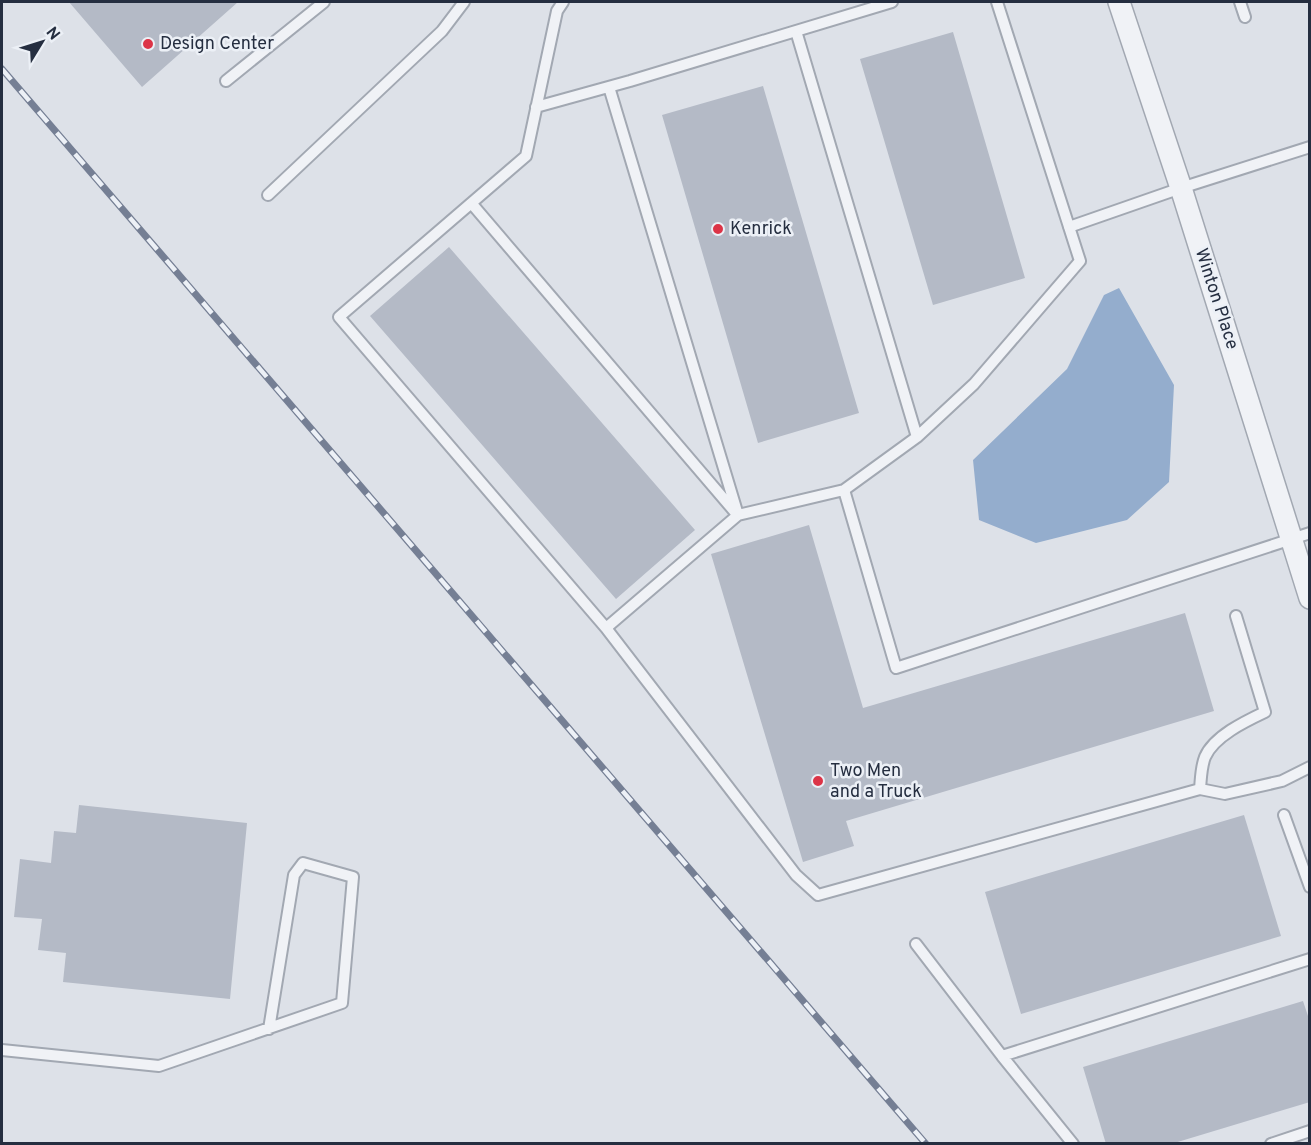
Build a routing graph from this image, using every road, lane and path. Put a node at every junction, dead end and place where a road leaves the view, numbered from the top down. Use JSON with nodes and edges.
{"nodes":[{"id":1,"x":324,"y":2,"type":"edge"},
{"id":2,"x":464,"y":2,"type":"edge"},
{"id":3,"x":563,"y":2,"type":"edge"},
{"id":4,"x":892,"y":2,"type":"edge"},
{"id":5,"x":997,"y":2,"type":"edge"},
{"id":6,"x":1119,"y":2,"type":"edge"},
{"id":7,"x":1240,"y":2,"type":"edge"},
{"id":8,"x":1245,"y":17,"type":"dead end"},
{"id":9,"x":796,"y":31,"type":"junction"},
{"id":10,"x":226,"y":81,"type":"dead end"},
{"id":11,"x":609,"y":87,"type":"junction"},
{"id":12,"x":536,"y":107,"type":"junction"},
{"id":13,"x":1310,"y":147,"type":"edge"},
{"id":14,"x":1181,"y":188,"type":"junction"},
{"id":15,"x":268,"y":195,"type":"dead end"},
{"id":16,"x":472,"y":204,"type":"junction"},
{"id":17,"x":1069,"y":227,"type":"junction"},
{"id":18,"x":917,"y":436,"type":"junction"},
{"id":19,"x":844,"y":490,"type":"junction"},
{"id":20,"x":738,"y":515,"type":"junction"},
{"id":21,"x":1300,"y":535,"type":"edge"},
{"id":22,"x":1310,"y":598,"type":"edge"},
{"id":23,"x":1236,"y":616,"type":"dead end"},
{"id":24,"x":606,"y":628,"type":"junction"},
{"id":25,"x":1310,"y":767,"type":"edge"},
{"id":26,"x":1200,"y":789,"type":"junction"},
{"id":27,"x":1284,"y":814,"type":"dead end"},
{"id":28,"x":1310,"y":887,"type":"edge"},
{"id":29,"x":916,"y":944,"type":"dead end"},
{"id":30,"x":1310,"y":959,"type":"edge"},
{"id":31,"x":269,"y":1029,"type":"junction"},
{"id":32,"x":2,"y":1050,"type":"edge"},
{"id":33,"x":1002,"y":1056,"type":"junction"},
{"id":34,"x":1310,"y":1131,"type":"edge"},
{"id":35,"x":1073,"y":1143,"type":"edge"},
{"id":36,"x":1271,"y":1143,"type":"edge"}],
"edges":[{"from":1,"to":10,"type":"lane"},
{"from":2,"to":15,"type":"lane"},
{"from":3,"to":12,"type":"lane"},
{"from":4,"to":9,"type":"lane"},
{"from":5,"to":17,"type":"lane"},
{"from":6,"to":14,"type":"street","name":"Winton Place"},
{"from":7,"to":8,"type":"lane"},
{"from":9,"to":11,"type":"lane"},
{"from":9,"to":18,"type":"lane"},
{"from":11,"to":12,"type":"lane"},
{"from":11,"to":20,"type":"lane"},
{"from":12,"to":16,"type":"lane"},
{"from":13,"to":14,"type":"lane"},
{"from":14,"to":17,"type":"lane"},
{"from":14,"to":21,"type":"street","name":"Winton Place"},
{"from":16,"to":20,"type":"lane"},
{"from":16,"to":24,"type":"lane"},
{"from":17,"to":18,"type":"lane"},
{"from":18,"to":19,"type":"lane"},
{"from":19,"to":20,"type":"lane"},
{"from":19,"to":21,"type":"lane"},
{"from":20,"to":24,"type":"lane"},
{"from":21,"to":22,"type":"street","name":"Winton Place"},
{"from":23,"to":26,"type":"lane"},
{"from":24,"to":26,"type":"lane"},
{"from":25,"to":26,"type":"lane"},
{"from":27,"to":28,"type":"lane"},
{"from":29,"to":33,"type":"lane"},
{"from":30,"to":33,"type":"lane"},
{"from":31,"to":31,"type":"lane"},
{"from":31,"to":32,"type":"lane"},
{"from":33,"to":35,"type":"lane"},
{"from":34,"to":36,"type":"lane"}]}
